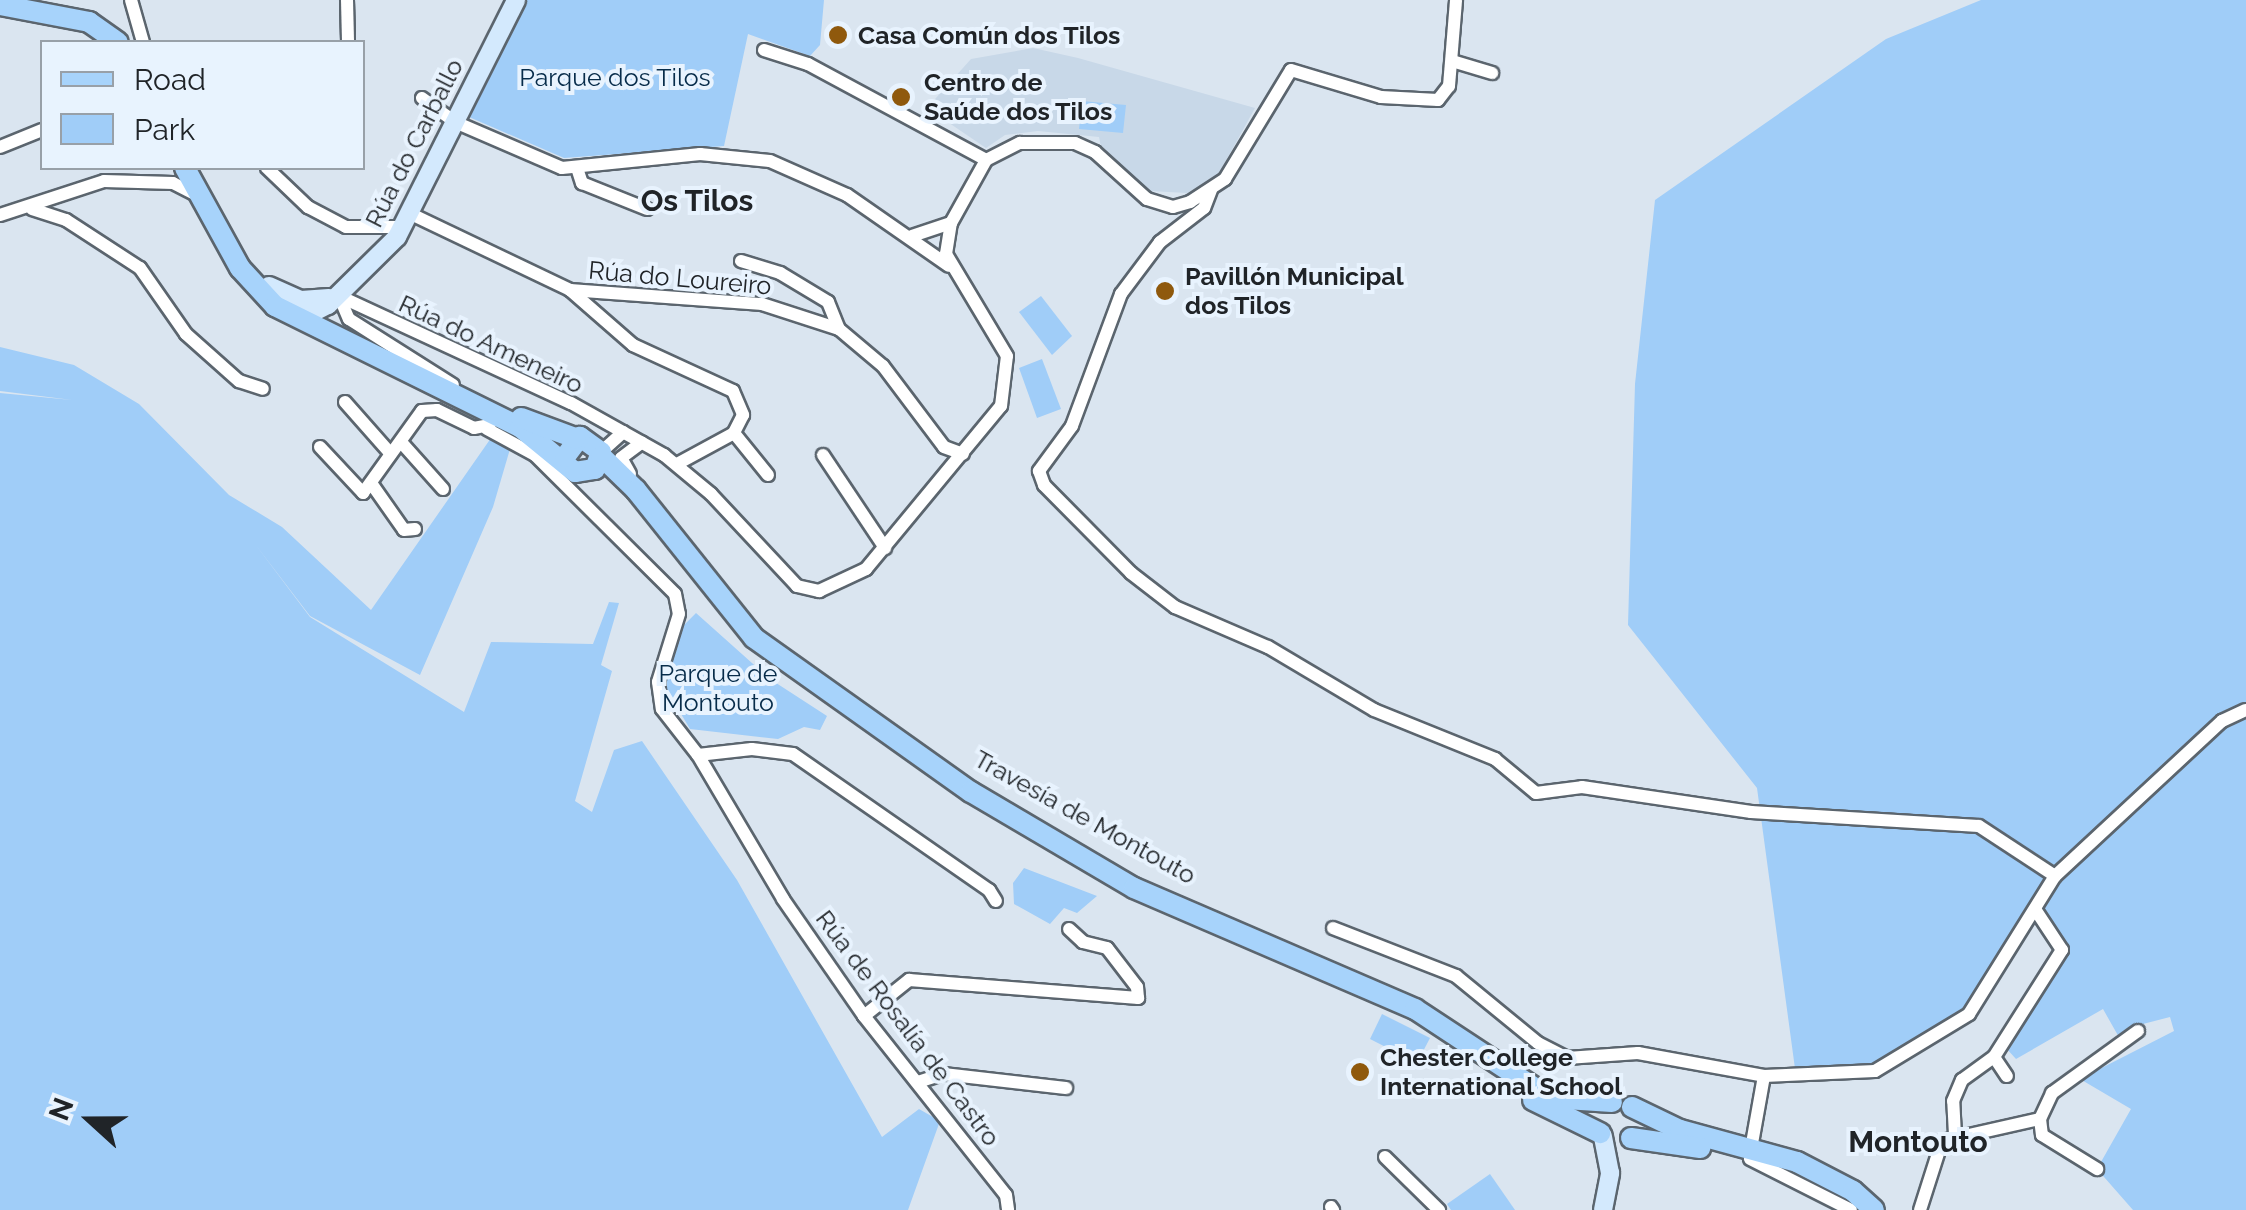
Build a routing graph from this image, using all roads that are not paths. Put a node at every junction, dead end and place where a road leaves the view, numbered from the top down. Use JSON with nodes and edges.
{"nodes":[{"id":1,"x":131,"y":0,"type":"edge"},
{"id":2,"x":347,"y":0,"type":"edge"},
{"id":3,"x":516,"y":0,"type":"edge"},
{"id":4,"x":1456,"y":0,"type":"edge"},
{"id":5,"x":0,"y":9,"type":"edge"},
{"id":6,"x":118,"y":40,"type":"edge"},
{"id":7,"x":119,"y":40,"type":"edge"},
{"id":8,"x":122,"y":40,"type":"edge"},
{"id":9,"x":348,"y":40,"type":"edge"},
{"id":10,"x":764,"y":50,"type":"dead end"},
{"id":11,"x":1452,"y":61,"type":"junction"},
{"id":12,"x":1492,"y":73,"type":"dead end"},
{"id":13,"x":422,"y":98,"type":"dead end"},
{"id":14,"x":455,"y":122,"type":"junction"},
{"id":15,"x":40,"y":131,"type":"edge"},
{"id":16,"x":0,"y":148,"type":"edge"},
{"id":17,"x":986,"y":160,"type":"junction"},
{"id":18,"x":584,"y":168,"type":"junction"},
{"id":19,"x":197,"y":170,"type":"edge"},
{"id":20,"x":269,"y":170,"type":"edge"},
{"id":21,"x":180,"y":172,"type":"edge"},
{"id":22,"x":1211,"y":190,"type":"junction"},
{"id":23,"x":647,"y":208,"type":"dead end"},
{"id":24,"x":32,"y":210,"type":"junction"},
{"id":25,"x":0,"y":215,"type":"edge"},
{"id":26,"x":408,"y":221,"type":"junction"},
{"id":27,"x":951,"y":222,"type":"junction"},
{"id":28,"x":912,"y":236,"type":"junction"},
{"id":29,"x":741,"y":260,"type":"dead end"},
{"id":30,"x":949,"y":266,"type":"junction"},
{"id":31,"x":240,"y":268,"type":"junction"},
{"id":32,"x":270,"y":286,"type":"junction"},
{"id":33,"x":570,"y":290,"type":"junction"},
{"id":34,"x":339,"y":296,"type":"junction"},
{"id":35,"x":312,"y":313,"type":"junction"},
{"id":36,"x":839,"y":330,"type":"junction"},
{"id":37,"x":453,"y":385,"type":"junction"},
{"id":38,"x":263,"y":388,"type":"dead end"},
{"id":39,"x":346,"y":402,"type":"dead end"},
{"id":40,"x":580,"y":410,"type":"junction"},
{"id":41,"x":597,"y":420,"type":"junction"},
{"id":42,"x":491,"y":422,"type":"junction"},
{"id":43,"x":623,"y":432,"type":"junction"},
{"id":44,"x":734,"y":433,"type":"junction"},
{"id":45,"x":400,"y":442,"type":"junction"},
{"id":46,"x":642,"y":442,"type":"junction"},
{"id":47,"x":320,"y":447,"type":"dead end"},
{"id":48,"x":391,"y":454,"type":"junction"},
{"id":49,"x":963,"y":454,"type":"junction"},
{"id":50,"x":580,"y":455,"type":"junction"},
{"id":51,"x":822,"y":455,"type":"dead end"},
{"id":52,"x":541,"y":462,"type":"junction"},
{"id":53,"x":676,"y":464,"type":"junction"},
{"id":54,"x":768,"y":475,"type":"dead end"},
{"id":55,"x":371,"y":483,"type":"junction"},
{"id":56,"x":564,"y":487,"type":"junction"},
{"id":57,"x":443,"y":489,"type":"dead end"},
{"id":58,"x":636,"y":490,"type":"junction"},
{"id":59,"x":578,"y":502,"type":"junction"},
{"id":60,"x":415,"y":528,"type":"dead end"},
{"id":61,"x":885,"y":548,"type":"junction"},
{"id":62,"x":679,"y":550,"type":"junction"},
{"id":63,"x":2246,"y":710,"type":"edge"},
{"id":64,"x":698,"y":755,"type":"junction"},
{"id":65,"x":2055,"y":876,"type":"junction"},
{"id":66,"x":996,"y":901,"type":"dead end"},
{"id":67,"x":2035,"y":908,"type":"junction"},
{"id":68,"x":1333,"y":928,"type":"dead end"},
{"id":69,"x":1069,"y":930,"type":"dead end"},
{"id":70,"x":864,"y":1016,"type":"junction"},
{"id":71,"x":2138,"y":1031,"type":"dead end"},
{"id":72,"x":1450,"y":1034,"type":"junction"},
{"id":73,"x":1994,"y":1057,"type":"junction"},
{"id":74,"x":1764,"y":1076,"type":"junction"},
{"id":75,"x":2007,"y":1076,"type":"dead end"},
{"id":76,"x":918,"y":1082,"type":"junction"},
{"id":77,"x":1066,"y":1088,"type":"dead end"},
{"id":78,"x":1622,"y":1104,"type":"junction"},
{"id":79,"x":2040,"y":1118,"type":"junction"},
{"id":80,"x":1602,"y":1135,"type":"junction"},
{"id":81,"x":1955,"y":1135,"type":"junction"},
{"id":82,"x":1630,"y":1138,"type":"junction"},
{"id":83,"x":1751,"y":1154,"type":"junction"},
{"id":84,"x":1386,"y":1157,"type":"dead end"},
{"id":85,"x":2097,"y":1168,"type":"dead end"},
{"id":86,"x":1605,"y":1203,"type":"edge"},
{"id":87,"x":1008,"y":1210,"type":"edge"},
{"id":88,"x":1439,"y":1210,"type":"edge"},
{"id":89,"x":1851,"y":1210,"type":"edge"},
{"id":90,"x":1863,"y":1210,"type":"edge"},
{"id":91,"x":1874,"y":1210,"type":"edge"},
{"id":92,"x":1920,"y":1210,"type":"edge"}],
"edges":[{"from":1,"to":8,"type":"street"},
{"from":2,"to":9,"type":"street"},
{"from":3,"to":14,"type":"street","name":"Rúa do Carballo"},
{"from":4,"to":11,"type":"street"},
{"from":5,"to":6,"type":"main road"},
{"from":5,"to":7,"type":"main road"},
{"from":10,"to":17,"type":"street"},
{"from":11,"to":12,"type":"street"},
{"from":11,"to":22,"type":"street"},
{"from":13,"to":14,"type":"street"},
{"from":14,"to":18,"type":"street"},
{"from":14,"to":26,"type":"street","name":"Rúa do Carballo"},
{"from":15,"to":16,"type":"street"},
{"from":17,"to":22,"type":"street"},
{"from":17,"to":27,"type":"street"},
{"from":18,"to":23,"type":"street"},
{"from":18,"to":28,"type":"street","name":"Rúa do Ameneiro"},
{"from":19,"to":32,"type":"main road"},
{"from":20,"to":26,"type":"street"},
{"from":21,"to":24,"type":"street"},
{"from":21,"to":31,"type":"main road"},
{"from":22,"to":65,"type":"street"},
{"from":24,"to":25,"type":"street"},
{"from":24,"to":38,"type":"street"},
{"from":26,"to":33,"type":"street","name":"Rúa do Loureiro"},
{"from":26,"to":34,"type":"street","name":"Rúa do Carballo"},
{"from":27,"to":28,"type":"street"},
{"from":27,"to":30,"type":"street"},
{"from":28,"to":30,"type":"street","name":"Rúa do Ameneiro"},
{"from":29,"to":36,"type":"street","name":"Rúa do Loureiro"},
{"from":30,"to":49,"type":"street","name":"Rúa do Ameneiro"},
{"from":31,"to":35,"type":"street"},
{"from":31,"to":42,"type":"main road"},
{"from":32,"to":34,"type":"street"},
{"from":32,"to":35,"type":"main road"},
{"from":33,"to":36,"type":"street","name":"Rúa do Loureiro"},
{"from":33,"to":44,"type":"street"},
{"from":34,"to":35,"type":"street","name":"Rúa do Carballo"},
{"from":34,"to":37,"type":"street"},
{"from":34,"to":40,"type":"street","name":"Rúa do Ameneiro"},
{"from":35,"to":37,"type":"main road"},
{"from":36,"to":49,"type":"street","name":"Rúa do Loureiro"},
{"from":37,"to":50,"type":"main road"},
{"from":39,"to":48,"type":"street"},
{"from":40,"to":41,"type":"street","name":"Rúa do Ameneiro"},
{"from":40,"to":50,"type":"street"},
{"from":41,"to":43,"type":"street","name":"Rúa do Ameneiro"},
{"from":41,"to":50,"type":"street"},
{"from":42,"to":45,"type":"street"},
{"from":42,"to":50,"type":"main road"},
{"from":42,"to":52,"type":"street"},
{"from":43,"to":46,"type":"street","name":"Rúa do Ameneiro"},
{"from":43,"to":50,"type":"street"},
{"from":44,"to":53,"type":"street"},
{"from":44,"to":54,"type":"street"},
{"from":45,"to":48,"type":"street"},
{"from":45,"to":57,"type":"street"},
{"from":46,"to":53,"type":"street","name":"Rúa do Ameneiro"},
{"from":46,"to":58,"type":"street"},
{"from":47,"to":55,"type":"street"},
{"from":48,"to":55,"type":"street"},
{"from":49,"to":61,"type":"street","name":"Rúa do Ameneiro"},
{"from":50,"to":52,"type":"street"},
{"from":50,"to":56,"type":"street"},
{"from":50,"to":58,"type":"main road","name":"Travesía de Montouto"},
{"from":50,"to":59,"type":"street"},
{"from":50,"to":62,"type":"main road","name":"Travesía de Montouto"},
{"from":51,"to":61,"type":"street"},
{"from":52,"to":56,"type":"street"},
{"from":53,"to":61,"type":"street","name":"Rúa do Ameneiro"},
{"from":55,"to":60,"type":"street"},
{"from":56,"to":59,"type":"street"},
{"from":58,"to":62,"type":"main road","name":"Travesía de Montouto"},
{"from":59,"to":64,"type":"street","name":"Rúa de Rosalía de Castro"},
{"from":62,"to":72,"type":"main road","name":"Travesía de Montouto"},
{"from":63,"to":65,"type":"street"},
{"from":64,"to":66,"type":"street"},
{"from":64,"to":70,"type":"street","name":"Rúa de Rosalía de Castro"},
{"from":65,"to":67,"type":"street"},
{"from":67,"to":73,"type":"street"},
{"from":67,"to":74,"type":"street"},
{"from":68,"to":74,"type":"street"},
{"from":69,"to":70,"type":"street"},
{"from":70,"to":76,"type":"street","name":"Rúa de Rosalía de Castro"},
{"from":71,"to":79,"type":"street"},
{"from":72,"to":78,"type":"main road","name":"Travesía de Montouto"},
{"from":72,"to":80,"type":"main road","name":"Travesía de Montouto"},
{"from":73,"to":75,"type":"street"},
{"from":73,"to":81,"type":"street"},
{"from":74,"to":83,"type":"street"},
{"from":76,"to":77,"type":"street"},
{"from":76,"to":87,"type":"street","name":"Rúa de Rosalía de Castro"},
{"from":78,"to":80,"type":"main road"},
{"from":78,"to":82,"type":"main road"},
{"from":78,"to":83,"type":"main road","name":"Travesía de Montouto"},
{"from":79,"to":81,"type":"street"},
{"from":79,"to":85,"type":"street"},
{"from":80,"to":82,"type":"main road","name":"Travesía de Montouto"},
{"from":80,"to":86,"type":"street"},
{"from":81,"to":92,"type":"street"},
{"from":82,"to":83,"type":"main road","name":"Travesía de Montouto"},
{"from":82,"to":86,"type":"street"},
{"from":83,"to":89,"type":"street"},
{"from":83,"to":90,"type":"main road","name":"Travesía de Montouto"},
{"from":83,"to":91,"type":"main road","name":"Travesía de Montouto"},
{"from":84,"to":88,"type":"street"}]}
